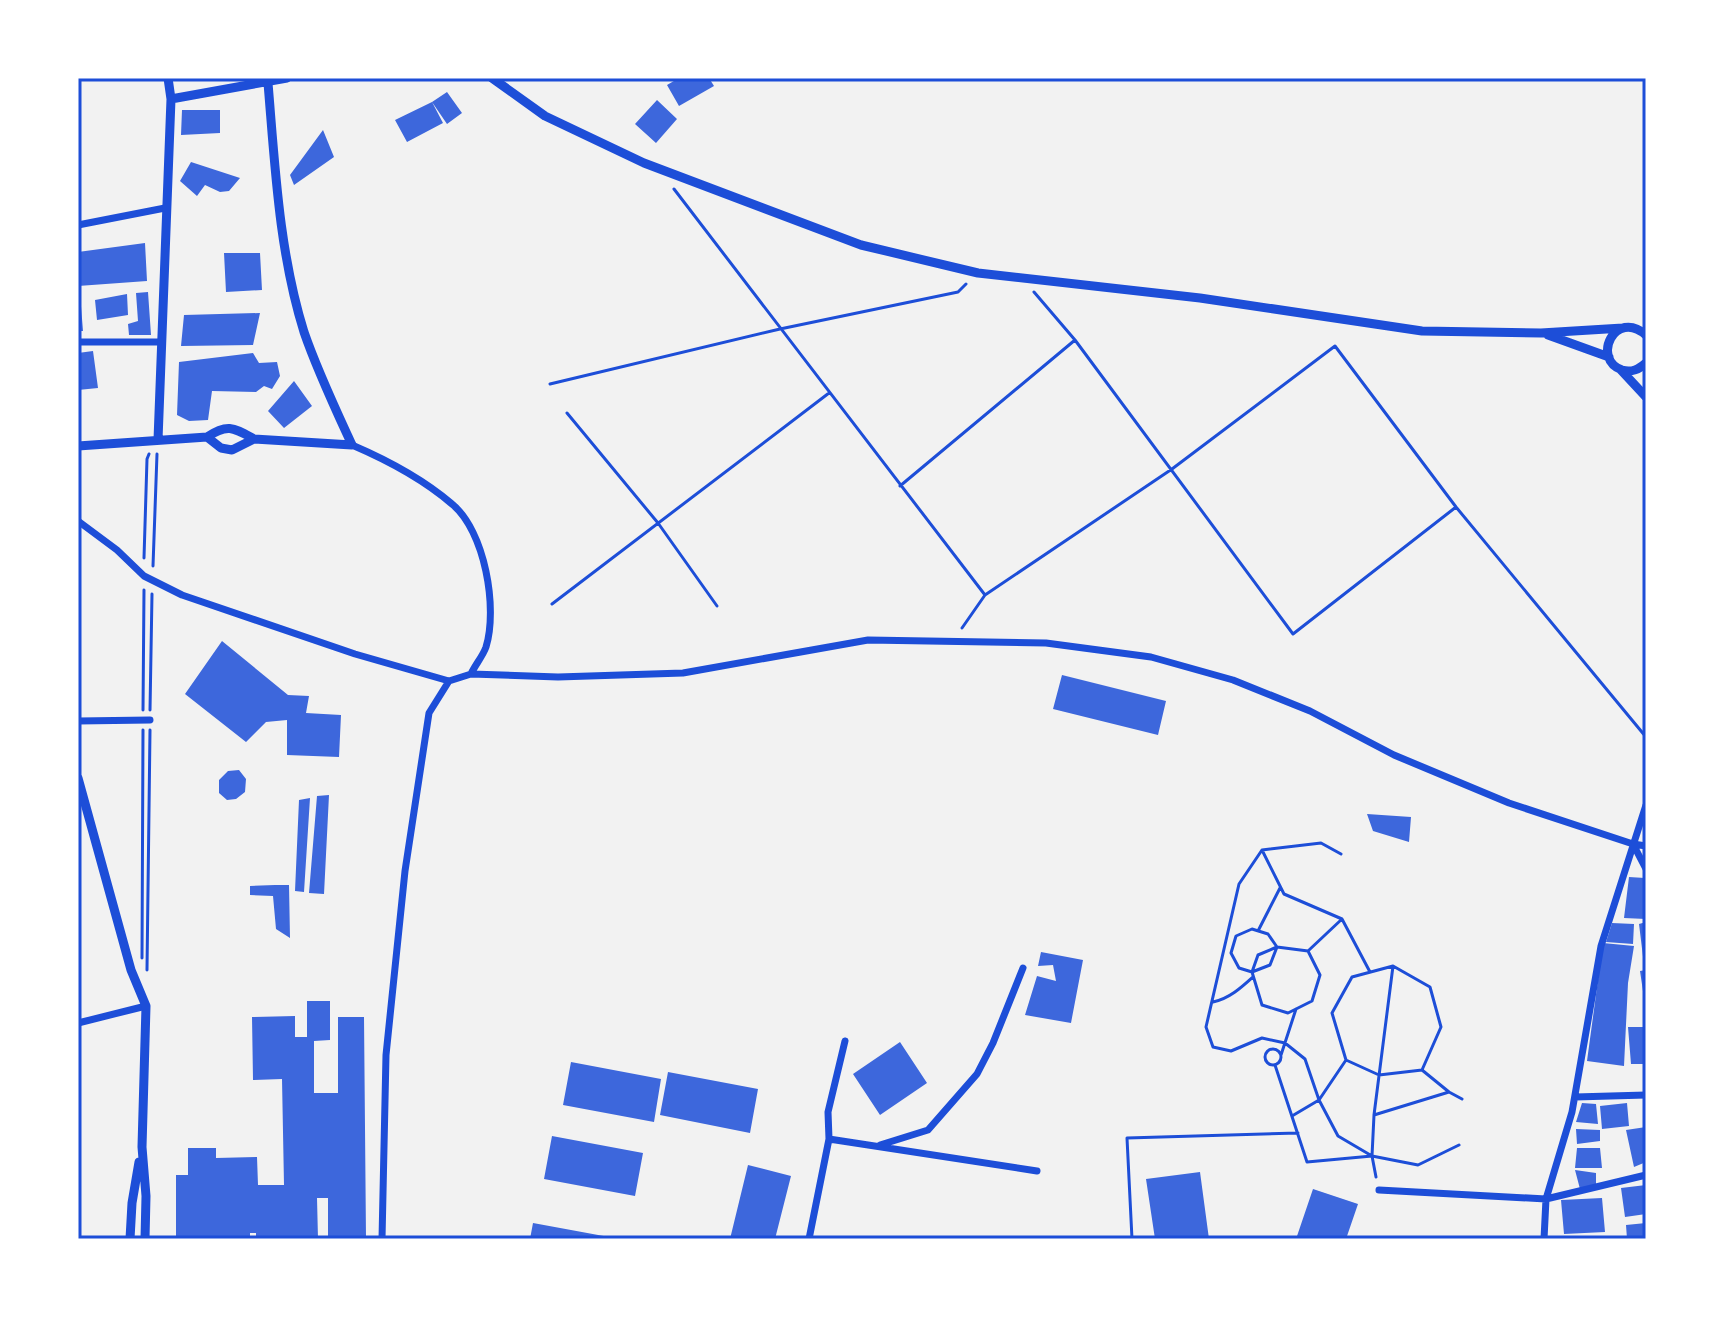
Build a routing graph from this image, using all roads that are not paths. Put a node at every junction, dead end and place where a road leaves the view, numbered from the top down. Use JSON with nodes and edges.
{"nodes":[{"id":1,"x":168,"y":78,"type":"edge"},
{"id":2,"x":287,"y":78,"type":"edge"},
{"id":3,"x":492,"y":78,"type":"edge"},
{"id":4,"x":268,"y":83,"type":"junction"},
{"id":5,"x":171,"y":99,"type":"junction"},
{"id":6,"x":165,"y":208,"type":"junction"},
{"id":7,"x":78,"y":225,"type":"edge"},
{"id":8,"x":1623,"y":328,"type":"junction"},
{"id":9,"x":1541,"y":333,"type":"junction"},
{"id":10,"x":1646,"y":334,"type":"edge"},
{"id":11,"x":78,"y":342,"type":"edge"},
{"id":12,"x":162,"y":342,"type":"junction"},
{"id":13,"x":1609,"y":357,"type":"junction"},
{"id":14,"x":1646,"y":363,"type":"edge"},
{"id":15,"x":1620,"y":369,"type":"junction"},
{"id":16,"x":1646,"y":397,"type":"edge"},
{"id":17,"x":207,"y":437,"type":"junction"},
{"id":18,"x":254,"y":439,"type":"junction"},
{"id":19,"x":158,"y":440,"type":"junction"},
{"id":20,"x":352,"y":445,"type":"junction"},
{"id":21,"x":78,"y":446,"type":"edge"},
{"id":22,"x":78,"y":521,"type":"edge"},
{"id":23,"x":471,"y":674,"type":"junction"},
{"id":24,"x":449,"y":681,"type":"junction"},
{"id":25,"x":150,"y":720,"type":"dead end"},
{"id":26,"x":78,"y":721,"type":"edge"},
{"id":27,"x":78,"y":778,"type":"edge"},
{"id":28,"x":1646,"y":805,"type":"edge"},
{"id":29,"x":1633,"y":844,"type":"junction"},
{"id":30,"x":1646,"y":846,"type":"edge"},
{"id":31,"x":1646,"y":869,"type":"edge"},
{"id":32,"x":1023,"y":968,"type":"dead end"},
{"id":33,"x":146,"y":1006,"type":"junction"},
{"id":34,"x":78,"y":1023,"type":"edge"},
{"id":35,"x":845,"y":1041,"type":"dead end"},
{"id":36,"x":1646,"y":1095,"type":"edge"},
{"id":37,"x":1575,"y":1097,"type":"junction"},
{"id":38,"x":829,"y":1139,"type":"junction"},
{"id":39,"x":880,"y":1145,"type":"junction"},
{"id":40,"x":142,"y":1147,"type":"junction"},
{"id":41,"x":1037,"y":1171,"type":"dead end"},
{"id":42,"x":1646,"y":1175,"type":"edge"},
{"id":43,"x":1379,"y":1190,"type":"road end"},
{"id":44,"x":1546,"y":1199,"type":"junction"},
{"id":45,"x":130,"y":1239,"type":"edge"},
{"id":46,"x":145,"y":1239,"type":"edge"},
{"id":47,"x":382,"y":1239,"type":"edge"},
{"id":48,"x":809,"y":1239,"type":"edge"},
{"id":49,"x":1544,"y":1239,"type":"edge"}],
"edges":[{"from":1,"to":5,"type":"street"},
{"from":2,"to":4,"type":"street"},
{"from":3,"to":9,"type":"street"},
{"from":4,"to":5,"type":"street"},
{"from":4,"to":20,"type":"street"},
{"from":5,"to":6,"type":"street"},
{"from":6,"to":7,"type":"street"},
{"from":6,"to":12,"type":"street"},
{"from":8,"to":9,"type":"street"},
{"from":8,"to":10,"type":"street"},
{"from":8,"to":13,"type":"street"},
{"from":9,"to":13,"type":"street"},
{"from":11,"to":12,"type":"street"},
{"from":12,"to":19,"type":"street"},
{"from":13,"to":15,"type":"street"},
{"from":14,"to":15,"type":"street"},
{"from":15,"to":16,"type":"street"},
{"from":17,"to":18,"type":"street"},
{"from":17,"to":18,"type":"street"},
{"from":17,"to":19,"type":"street"},
{"from":18,"to":20,"type":"street"},
{"from":19,"to":21,"type":"street"},
{"from":20,"to":23,"type":"street"},
{"from":22,"to":24,"type":"street"},
{"from":23,"to":24,"type":"street"},
{"from":23,"to":29,"type":"street"},
{"from":24,"to":47,"type":"street"},
{"from":25,"to":26,"type":"street"},
{"from":27,"to":33,"type":"street"},
{"from":28,"to":29,"type":"street"},
{"from":29,"to":30,"type":"street"},
{"from":29,"to":31,"type":"street"},
{"from":29,"to":37,"type":"street"},
{"from":32,"to":39,"type":"street"},
{"from":33,"to":34,"type":"street"},
{"from":33,"to":40,"type":"street"},
{"from":35,"to":38,"type":"street"},
{"from":36,"to":37,"type":"street"},
{"from":37,"to":44,"type":"street"},
{"from":38,"to":39,"type":"street"},
{"from":38,"to":48,"type":"street"},
{"from":39,"to":41,"type":"street"},
{"from":40,"to":45,"type":"street"},
{"from":40,"to":46,"type":"street"},
{"from":42,"to":44,"type":"street"},
{"from":43,"to":44,"type":"street"},
{"from":44,"to":49,"type":"street"}]}
